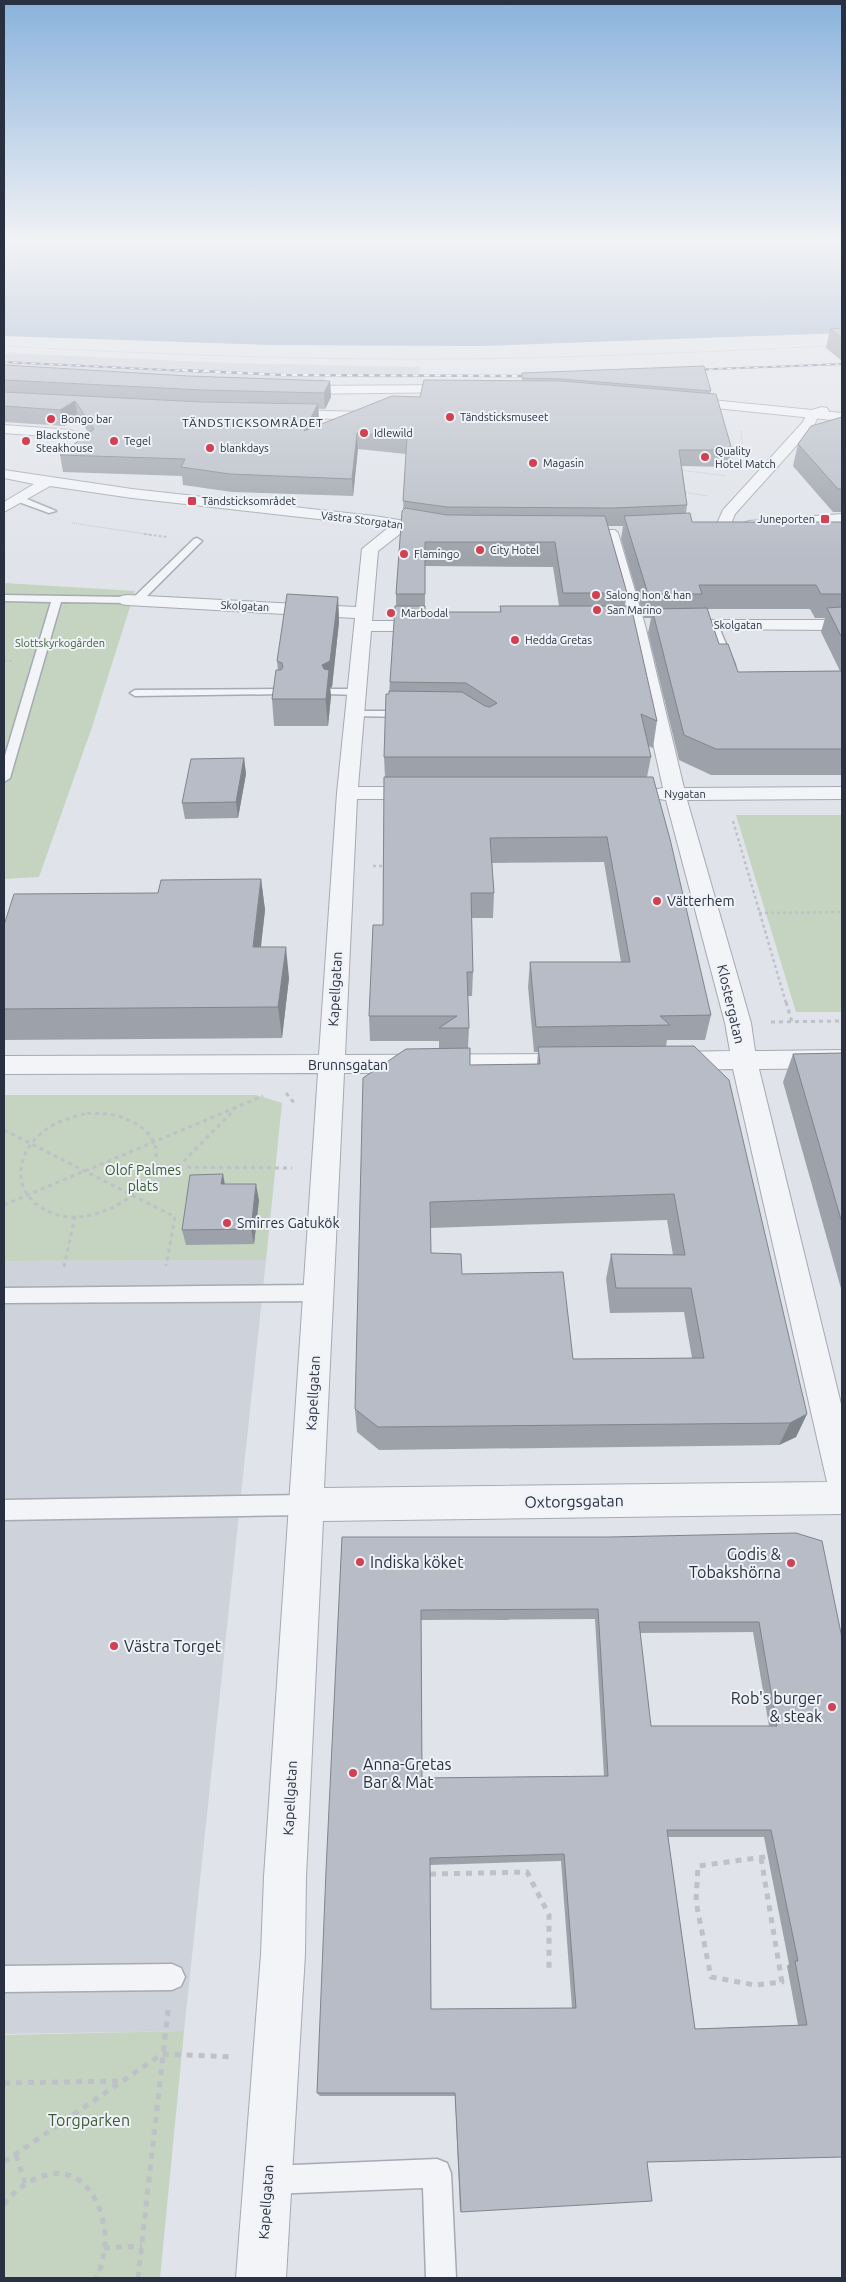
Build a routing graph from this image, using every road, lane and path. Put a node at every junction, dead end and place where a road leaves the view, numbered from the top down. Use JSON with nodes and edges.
{"nodes":[{"id":1,"x":63,"y":348,"type":"edge"},
{"id":2,"x":765,"y":348,"type":"edge"},
{"id":3,"x":277,"y":389,"type":"edge"},
{"id":4,"x":471,"y":389,"type":"edge"},
{"id":5,"x":666,"y":400,"type":"edge"},
{"id":6,"x":842,"y":411,"type":"edge"},
{"id":7,"x":818,"y":412,"type":"junction"},
{"id":8,"x":263,"y":413,"type":"edge"},
{"id":9,"x":371,"y":416,"type":"edge"},
{"id":10,"x":842,"y":417,"type":"edge"},
{"id":11,"x":4,"y":429,"type":"edge"},
{"id":12,"x":71,"y":434,"type":"dead end"},
{"id":13,"x":679,"y":470,"type":"edge"},
{"id":14,"x":4,"y":474,"type":"edge"},
{"id":15,"x":710,"y":474,"type":"edge"},
{"id":16,"x":47,"y":482,"type":"junction"},
{"id":17,"x":677,"y":491,"type":"edge"},
{"id":18,"x":19,"y":499,"type":"junction"},
{"id":19,"x":740,"y":502,"type":"junction"},
{"id":20,"x":4,"y":508,"type":"edge"},
{"id":21,"x":52,"y":511,"type":"joint"},
{"id":22,"x":842,"y":518,"type":"edge"},
{"id":23,"x":414,"y":527,"type":"joint"},
{"id":24,"x":724,"y":528,"type":"junction"},
{"id":25,"x":705,"y":530,"type":"edge"},
{"id":26,"x":611,"y":533,"type":"edge"},
{"id":27,"x":197,"y":540,"type":"joint"},
{"id":28,"x":4,"y":598,"type":"edge"},
{"id":29,"x":57,"y":599,"type":"junction"},
{"id":30,"x":132,"y":600,"type":"junction"},
{"id":31,"x":364,"y":620,"type":"junction"},
{"id":32,"x":641,"y":625,"type":"junction"},
{"id":33,"x":713,"y":625,"type":"junction"},
{"id":34,"x":842,"y":625,"type":"edge"},
{"id":35,"x":452,"y":626,"type":"edge"},
{"id":36,"x":736,"y":678,"type":"edge"},
{"id":37,"x":279,"y":692,"type":"edge"},
{"id":38,"x":135,"y":693,"type":"dead end"},
{"id":39,"x":348,"y":699,"type":"junction"},
{"id":40,"x":418,"y":714,"type":"edge"},
{"id":41,"x":4,"y":778,"type":"edge"},
{"id":42,"x":347,"y":793,"type":"junction"},
{"id":43,"x":436,"y":793,"type":"edge"},
{"id":44,"x":725,"y":793,"type":"junction"},
{"id":45,"x":842,"y":793,"type":"edge"},
{"id":46,"x":635,"y":794,"type":"edge"},
{"id":47,"x":675,"y":794,"type":"junction"},
{"id":48,"x":842,"y":912,"type":"edge"},
{"id":49,"x":759,"y":913,"type":"junction"},
{"id":50,"x":842,"y":1021,"type":"edge"},
{"id":51,"x":792,"y":1022,"type":"junction"},
{"id":52,"x":738,"y":1023,"type":"junction"},
{"id":53,"x":842,"y":1059,"type":"edge"},
{"id":54,"x":744,"y":1061,"type":"junction"},
{"id":55,"x":595,"y":1062,"type":"edge"},
{"id":56,"x":645,"y":1062,"type":"edge"},
{"id":57,"x":331,"y":1064,"type":"junction"},
{"id":58,"x":4,"y":1065,"type":"edge"},
{"id":59,"x":264,"y":1095,"type":"dead end"},
{"id":60,"x":237,"y":1107,"type":"junction"},
{"id":61,"x":4,"y":1130,"type":"edge"},
{"id":62,"x":154,"y":1142,"type":"junction"},
{"id":63,"x":32,"y":1145,"type":"junction"},
{"id":64,"x":155,"y":1167,"type":"junction"},
{"id":65,"x":178,"y":1167,"type":"junction"},
{"id":66,"x":325,"y":1168,"type":"junction"},
{"id":67,"x":84,"y":1172,"type":"junction"},
{"id":68,"x":27,"y":1195,"type":"junction"},
{"id":69,"x":134,"y":1196,"type":"junction"},
{"id":70,"x":4,"y":1205,"type":"edge"},
{"id":71,"x":75,"y":1216,"type":"junction"},
{"id":72,"x":319,"y":1293,"type":"junction"},
{"id":73,"x":162,"y":1294,"type":"junction"},
{"id":74,"x":57,"y":1295,"type":"junction"},
{"id":75,"x":4,"y":1296,"type":"edge"},
{"id":76,"x":842,"y":1477,"type":"edge"},
{"id":77,"x":842,"y":1498,"type":"edge"},
{"id":78,"x":306,"y":1505,"type":"junction"},
{"id":79,"x":4,"y":1510,"type":"edge"},
{"id":80,"x":780,"y":1855,"type":"edge"},
{"id":81,"x":762,"y":1858,"type":"junction"},
{"id":82,"x":430,"y":1874,"type":"edge"},
{"id":83,"x":549,"y":1972,"type":"dead end"},
{"id":84,"x":172,"y":1977,"type":"joint"},
{"id":85,"x":4,"y":1978,"type":"edge"},
{"id":86,"x":162,"y":2054,"type":"junction"},
{"id":87,"x":276,"y":2059,"type":"junction"},
{"id":88,"x":122,"y":2081,"type":"junction"},
{"id":89,"x":4,"y":2083,"type":"edge"},
{"id":90,"x":16,"y":2155,"type":"junction"},
{"id":91,"x":4,"y":2162,"type":"edge"},
{"id":92,"x":268,"y":2180,"type":"junction"},
{"id":93,"x":24,"y":2183,"type":"junction"},
{"id":94,"x":4,"y":2205,"type":"edge"},
{"id":95,"x":142,"y":2246,"type":"junction"},
{"id":96,"x":104,"y":2248,"type":"junction"},
{"id":97,"x":97,"y":2278,"type":"edge"},
{"id":98,"x":138,"y":2278,"type":"edge"},
{"id":99,"x":261,"y":2278,"type":"edge"},
{"id":100,"x":441,"y":2278,"type":"edge"}],
"edges":[{"from":1,"to":2,"type":"path"},
{"from":3,"to":4,"type":"street"},
{"from":5,"to":7,"type":"street"},
{"from":6,"to":7,"type":"street"},
{"from":7,"to":10,"type":"street"},
{"from":7,"to":19,"type":"street"},
{"from":8,"to":9,"type":"street"},
{"from":11,"to":12,"type":"street"},
{"from":13,"to":15,"type":"path"},
{"from":14,"to":16,"type":"street","name":"Västra Storgatan"},
{"from":16,"to":18,"type":"street"},
{"from":16,"to":23,"type":"street","name":"Västra Storgatan"},
{"from":17,"to":19,"type":"path"},
{"from":18,"to":20,"type":"street"},
{"from":18,"to":21,"type":"lane"},
{"from":19,"to":24,"type":"street"},
{"from":21,"to":27,"type":"path"},
{"from":22,"to":24,"type":"street"},
{"from":23,"to":31,"type":"street","name":"Kapellgatan"},
{"from":24,"to":25,"type":"street"},
{"from":26,"to":32,"type":"street","name":"Klostergatan"},
{"from":27,"to":30,"type":"lane"},
{"from":28,"to":29,"type":"lane"},
{"from":29,"to":30,"type":"lane"},
{"from":29,"to":41,"type":"lane"},
{"from":30,"to":31,"type":"street","name":"Skolgatan"},
{"from":31,"to":35,"type":"street","name":"Skolgatan"},
{"from":31,"to":39,"type":"street","name":"Kapellgatan"},
{"from":32,"to":33,"type":"street","name":"Skolgatan"},
{"from":32,"to":47,"type":"street","name":"Klostergatan"},
{"from":33,"to":34,"type":"street","name":"Skolgatan"},
{"from":33,"to":36,"type":"lane"},
{"from":37,"to":38,"type":"lane"},
{"from":39,"to":40,"type":"lane"},
{"from":39,"to":42,"type":"street","name":"Kapellgatan"},
{"from":42,"to":43,"type":"street"},
{"from":42,"to":57,"type":"street","name":"Kapellgatan"},
{"from":44,"to":45,"type":"street","name":"Nygatan"},
{"from":44,"to":47,"type":"street","name":"Nygatan"},
{"from":44,"to":49,"type":"path"},
{"from":46,"to":47,"type":"street","name":"Nygatan"},
{"from":47,"to":52,"type":"street","name":"Klostergatan"},
{"from":48,"to":49,"type":"path"},
{"from":49,"to":51,"type":"path"},
{"from":50,"to":51,"type":"path"},
{"from":51,"to":52,"type":"path"},
{"from":52,"to":54,"type":"street","name":"Klostergatan"},
{"from":53,"to":54,"type":"street"},
{"from":54,"to":56,"type":"street"},
{"from":54,"to":76,"type":"street","name":"Klostergatan"},
{"from":55,"to":57,"type":"street","name":"Brunnsgatan"},
{"from":57,"to":58,"type":"street","name":"Brunnsgatan"},
{"from":57,"to":66,"type":"street","name":"Kapellgatan"},
{"from":59,"to":60,"type":"path"},
{"from":60,"to":62,"type":"path"},
{"from":60,"to":65,"type":"path"},
{"from":61,"to":63,"type":"path"},
{"from":62,"to":63,"type":"path"},
{"from":62,"to":64,"type":"path"},
{"from":62,"to":67,"type":"path"},
{"from":63,"to":67,"type":"path"},
{"from":63,"to":68,"type":"path"},
{"from":64,"to":65,"type":"path"},
{"from":64,"to":69,"type":"path"},
{"from":65,"to":66,"type":"path"},
{"from":66,"to":72,"type":"street","name":"Kapellgatan"},
{"from":67,"to":68,"type":"path"},
{"from":67,"to":69,"type":"path"},
{"from":68,"to":70,"type":"path"},
{"from":68,"to":71,"type":"path"},
{"from":69,"to":71,"type":"path"},
{"from":69,"to":73,"type":"path"},
{"from":71,"to":74,"type":"path"},
{"from":72,"to":73,"type":"lane"},
{"from":72,"to":78,"type":"street","name":"Kapellgatan"},
{"from":73,"to":74,"type":"lane"},
{"from":74,"to":75,"type":"lane"},
{"from":77,"to":78,"type":"street","name":"Oxtorgsgatan"},
{"from":78,"to":79,"type":"lane"},
{"from":78,"to":87,"type":"street","name":"Kapellgatan"},
{"from":80,"to":81,"type":"path"},
{"from":81,"to":81,"type":"path"},
{"from":82,"to":83,"type":"path"},
{"from":84,"to":85,"type":"lane"},
{"from":84,"to":86,"type":"path"},
{"from":86,"to":87,"type":"path"},
{"from":86,"to":88,"type":"path"},
{"from":86,"to":95,"type":"path"},
{"from":87,"to":92,"type":"street","name":"Kapellgatan"},
{"from":88,"to":89,"type":"path"},
{"from":88,"to":90,"type":"path"},
{"from":90,"to":91,"type":"path"},
{"from":90,"to":93,"type":"path"},
{"from":92,"to":99,"type":"street","name":"Kapellgatan"},
{"from":92,"to":100,"type":"lane"},
{"from":93,"to":94,"type":"path"},
{"from":93,"to":96,"type":"path"},
{"from":95,"to":96,"type":"path"},
{"from":95,"to":98,"type":"path"},
{"from":96,"to":97,"type":"path"}]}
